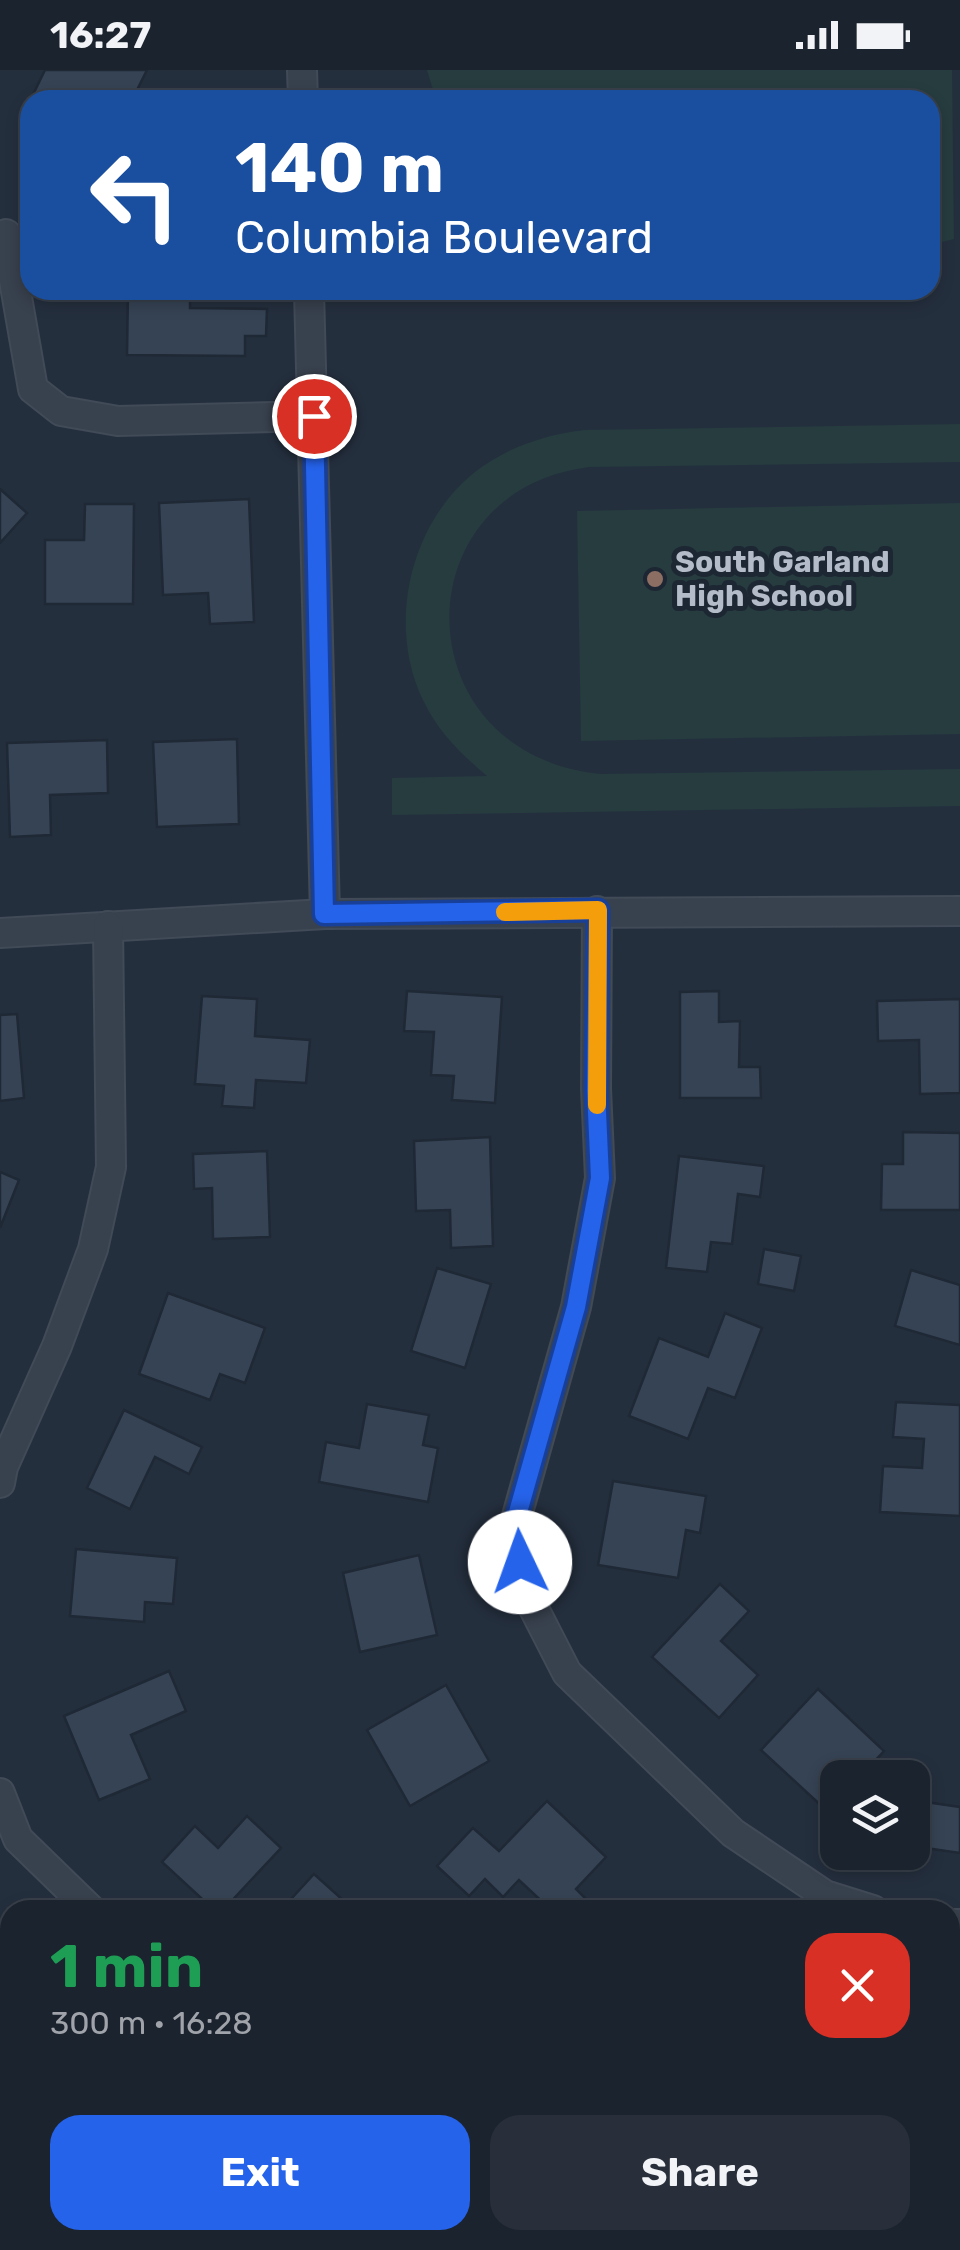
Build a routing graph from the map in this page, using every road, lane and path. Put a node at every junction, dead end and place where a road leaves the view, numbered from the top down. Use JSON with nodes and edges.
{"nodes":[{"id":1,"x":6,"y":234,"type":"dead end"},
{"id":2,"x":309,"y":300,"type":"edge"},
{"id":3,"x":314,"y":416,"type":"junction"},
{"id":4,"x":598,"y":910,"type":"junction"},
{"id":5,"x":960,"y":911,"type":"edge"},
{"id":6,"x":324,"y":914,"type":"junction"},
{"id":7,"x":108,"y":926,"type":"junction"},
{"id":8,"x":0,"y":933,"type":"edge"},
{"id":9,"x":0,"y":1483,"type":"edge"},
{"id":10,"x":0,"y":1793,"type":"edge"},
{"id":11,"x":82,"y":1900,"type":"edge"},
{"id":12,"x":842,"y":1900,"type":"edge"}],
"edges":[{"from":1,"to":3,"type":"street"},
{"from":2,"to":3,"type":"street"},
{"from":3,"to":6,"type":"street"},
{"from":4,"to":5,"type":"street"},
{"from":4,"to":6,"type":"street"},
{"from":4,"to":12,"type":"street"},
{"from":6,"to":7,"type":"street"},
{"from":7,"to":8,"type":"street"},
{"from":7,"to":9,"type":"street"},
{"from":10,"to":11,"type":"street"}]}
